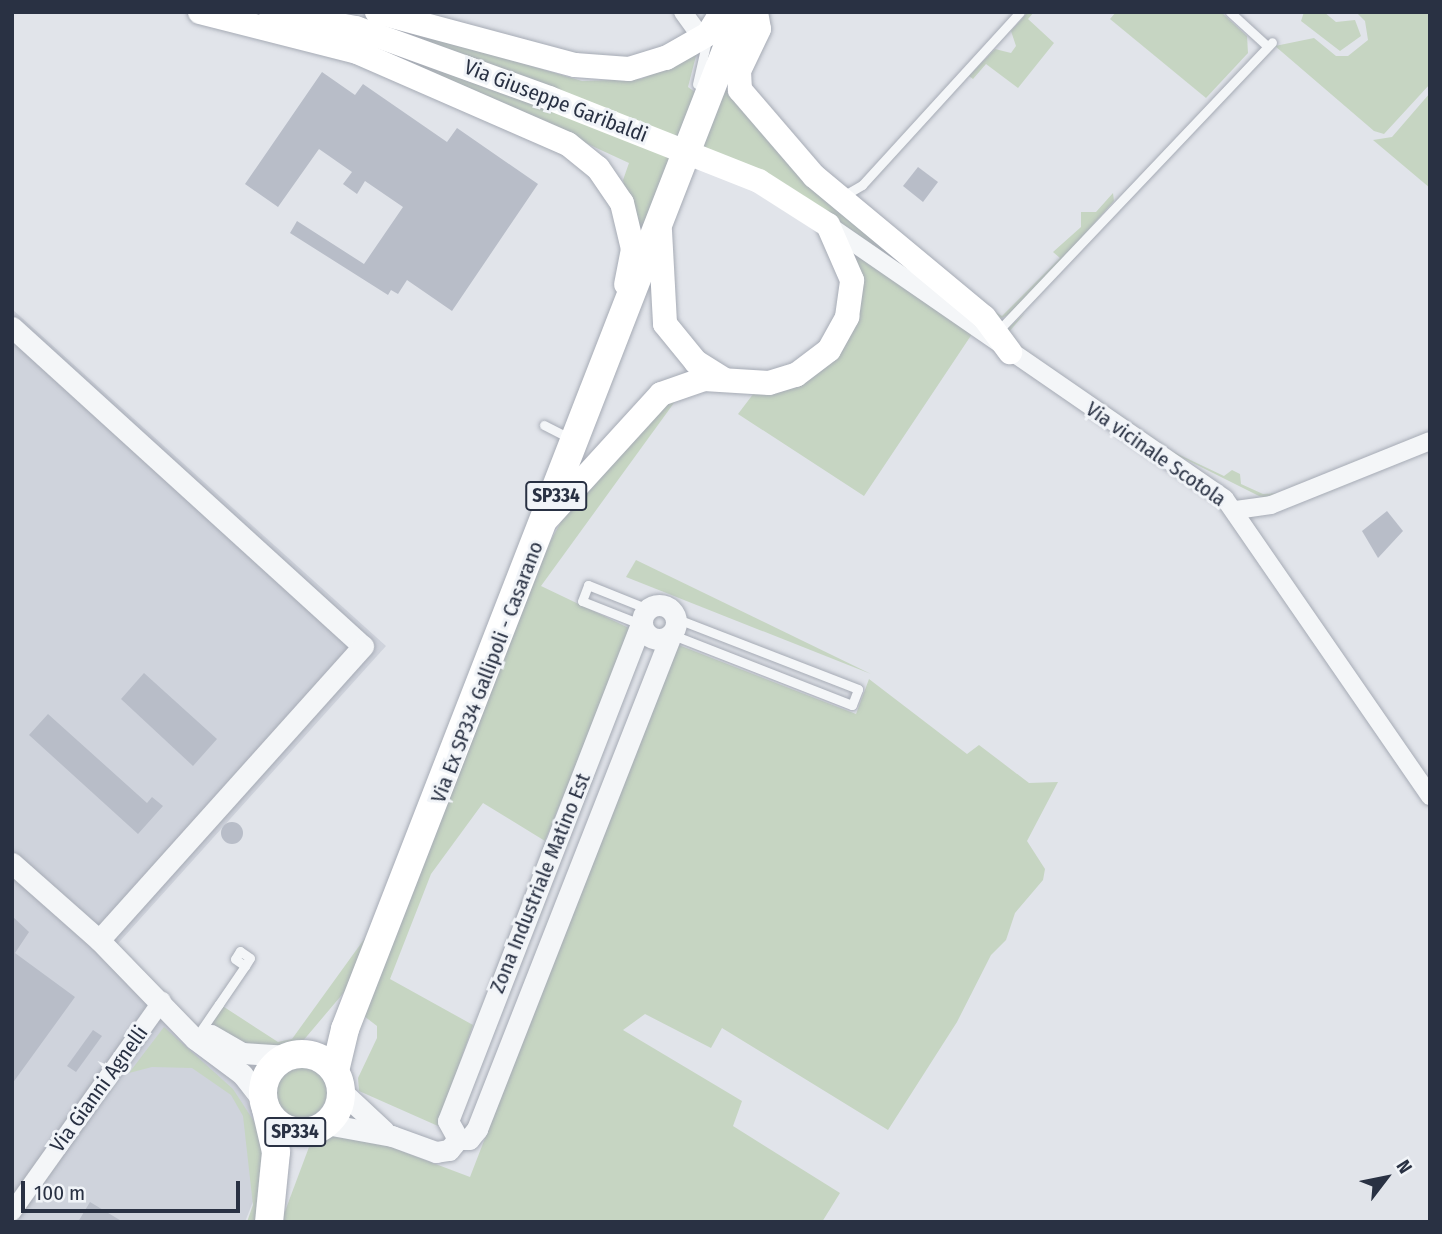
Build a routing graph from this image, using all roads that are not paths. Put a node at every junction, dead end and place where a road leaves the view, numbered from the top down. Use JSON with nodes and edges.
{"nodes":[{"id":1,"x":201,"y":12,"type":"edge"},
{"id":2,"x":271,"y":12,"type":"edge"},
{"id":3,"x":377,"y":12,"type":"edge"},
{"id":4,"x":683,"y":12,"type":"edge"},
{"id":5,"x":722,"y":12,"type":"edge"},
{"id":6,"x":741,"y":12,"type":"edge"},
{"id":7,"x":756,"y":12,"type":"edge"},
{"id":8,"x":1020,"y":12,"type":"edge"},
{"id":9,"x":1230,"y":12,"type":"edge"},
{"id":10,"x":704,"y":34,"type":"junction"},
{"id":11,"x":697,"y":84,"type":"dead end"},
{"id":12,"x":839,"y":199,"type":"junction"},
{"id":13,"x":828,"y":225,"type":"junction"},
{"id":14,"x":660,"y":230,"type":"junction"},
{"id":15,"x":12,"y":327,"type":"edge"},
{"id":16,"x":617,"y":331,"type":"junction"},
{"id":17,"x":1004,"y":341,"type":"junction"},
{"id":18,"x":723,"y":379,"type":"junction"},
{"id":19,"x":544,"y":425,"type":"dead end"},
{"id":20,"x":576,"y":441,"type":"junction"},
{"id":21,"x":1430,"y":441,"type":"edge"},
{"id":22,"x":1236,"y":510,"type":"junction"},
{"id":23,"x":547,"y":519,"type":"junction"},
{"id":24,"x":645,"y":616,"type":"junction"},
{"id":25,"x":673,"y":626,"type":"junction"},
{"id":26,"x":585,"y":770,"type":"junction"},
{"id":27,"x":612,"y":782,"type":"junction"},
{"id":28,"x":1430,"y":796,"type":"edge"},
{"id":29,"x":12,"y":863,"type":"edge"},
{"id":30,"x":99,"y":940,"type":"junction"},
{"id":31,"x":245,"y":966,"type":"dead end"},
{"id":32,"x":366,"y":977,"type":"junction"},
{"id":33,"x":500,"y":985,"type":"junction"},
{"id":34,"x":530,"y":997,"type":"junction"},
{"id":35,"x":164,"y":1002,"type":"junction"},
{"id":36,"x":199,"y":1034,"type":"junction"},
{"id":37,"x":293,"y":1055,"type":"junction"},
{"id":38,"x":338,"y":1081,"type":"junction"},
{"id":39,"x":264,"y":1105,"type":"junction"},
{"id":40,"x":321,"y":1127,"type":"junction"},
{"id":41,"x":392,"y":1136,"type":"junction"},
{"id":42,"x":458,"y":1139,"type":"junction"},
{"id":43,"x":12,"y":1212,"type":"edge"},
{"id":44,"x":269,"y":1222,"type":"edge"}],
"edges":[{"from":1,"to":16,"type":"main road"},
{"from":2,"to":13,"type":"main road","name":"Via Giuseppe Garibaldi","bridge":true},
{"from":3,"to":10,"type":"main road"},
{"from":4,"to":10,"type":"street"},
{"from":5,"to":10,"type":"main road"},
{"from":6,"to":14,"type":"main road","name":"Via Ex SP334 Gallipoli - Casarano","number":"SP334"},
{"from":7,"to":12,"type":"main road"},
{"from":8,"to":12,"type":"lane"},
{"from":9,"to":17,"type":"lane"},
{"from":10,"to":11,"type":"lane"},
{"from":12,"to":17,"type":"main road"},
{"from":13,"to":17,"type":"street","name":"Via vicinale Scotola"},
{"from":13,"to":18,"type":"main road"},
{"from":14,"to":16,"type":"main road","name":"Via Ex SP334 Gallipoli - Casarano","number":"SP334"},
{"from":14,"to":18,"type":"main road"},
{"from":15,"to":30,"type":"street"},
{"from":16,"to":20,"type":"main road","name":"Via Ex SP334 Gallipoli - Casarano","number":"SP334"},
{"from":17,"to":22,"type":"street","name":"Via vicinale Scotola"},
{"from":18,"to":23,"type":"main road"},
{"from":19,"to":20,"type":"lane"},
{"from":20,"to":23,"type":"main road","name":"Via Ex SP334 Gallipoli - Casarano","number":"SP334"},
{"from":21,"to":22,"type":"street"},
{"from":22,"to":28,"type":"street","name":"Via vicinale Scotola"},
{"from":23,"to":32,"type":"main road","name":"Via Ex SP334 Gallipoli - Casarano","number":"SP334"},
{"from":24,"to":24,"type":"lane"},
{"from":24,"to":25,"type":"street"},
{"from":24,"to":25,"type":"street"},
{"from":24,"to":26,"type":"street","name":"Zona Industriale Matino Est"},
{"from":25,"to":25,"type":"lane"},
{"from":25,"to":27,"type":"street","name":"Zona Industriale Matino Est"},
{"from":26,"to":27,"type":"street"},
{"from":26,"to":33,"type":"street","name":"Zona Industriale Matino Est"},
{"from":27,"to":34,"type":"street","name":"Zona Industriale Matino Est"},
{"from":29,"to":30,"type":"street"},
{"from":30,"to":35,"type":"street"},
{"from":31,"to":36,"type":"lane"},
{"from":32,"to":37,"type":"main road","name":"Via Ex SP334 Gallipoli - Casarano","number":"SP334"},
{"from":32,"to":38,"type":"main road","name":"Via Ex SP334 Gallipoli - Casarano","number":"SP334"},
{"from":33,"to":34,"type":"street"},
{"from":33,"to":42,"type":"street","name":"Zona Industriale Matino Est"},
{"from":34,"to":42,"type":"street","name":"Zona Industriale Matino Est"},
{"from":35,"to":36,"type":"street"},
{"from":35,"to":43,"type":"street","name":"Via Gianni Agnelli"},
{"from":36,"to":37,"type":"street"},
{"from":36,"to":39,"type":"street"},
{"from":37,"to":38,"type":"main road"},
{"from":37,"to":39,"type":"main road","number":"SP334"},
{"from":38,"to":40,"type":"main road","number":"SP334"},
{"from":38,"to":41,"type":"street","name":"Zona Industriale Matino Est"},
{"from":39,"to":40,"type":"main road","number":"SP334"},
{"from":39,"to":44,"type":"main road","number":"SP334"},
{"from":40,"to":41,"type":"street","name":"Zona Industriale Matino Est"},
{"from":40,"to":44,"type":"main road","number":"SP334"},
{"from":41,"to":42,"type":"street","name":"Zona Industriale Matino Est"}]}
